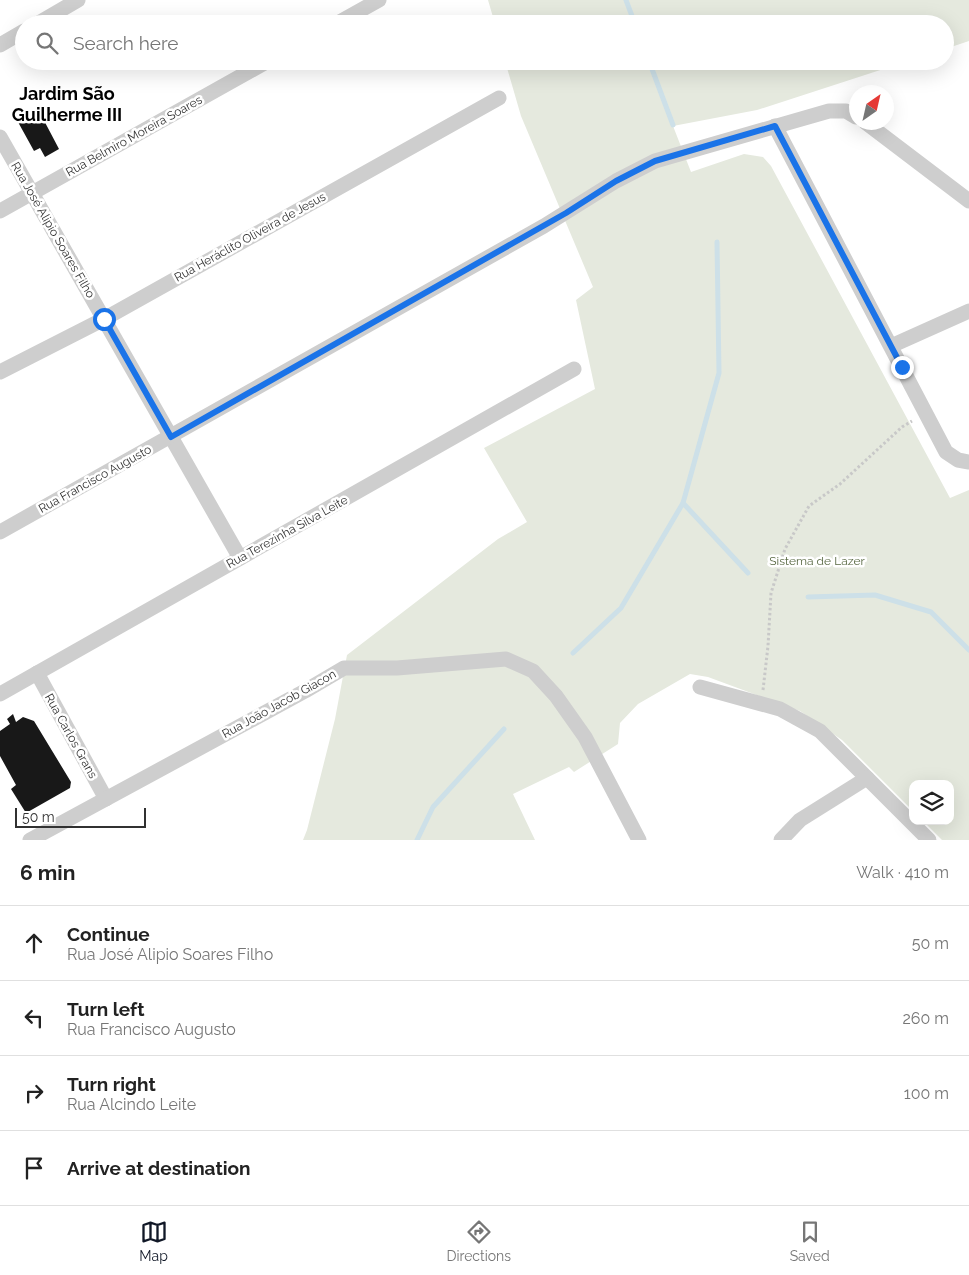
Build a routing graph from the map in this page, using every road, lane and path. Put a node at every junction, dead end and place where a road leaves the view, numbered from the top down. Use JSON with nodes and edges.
{"nodes":[{"id":1,"x":78,"y":0,"type":"edge"},
{"id":2,"x":379,"y":0,"type":"edge"},
{"id":3,"x":52,"y":15,"type":"edge"},
{"id":4,"x":352,"y":15,"type":"edge"},
{"id":5,"x":15,"y":36,"type":"edge"},
{"id":6,"x":0,"y":45,"type":"edge"},
{"id":7,"x":252,"y":70,"type":"edge"},
{"id":8,"x":499,"y":98,"type":"dead end"},
{"id":9,"x":849,"y":113,"type":"edge"},
{"id":10,"x":775,"y":126,"type":"junction"},
{"id":11,"x":875,"y":130,"type":"edge"},
{"id":12,"x":0,"y":137,"type":"edge"},
{"id":13,"x":32,"y":193,"type":"junction"},
{"id":14,"x":969,"y":201,"type":"edge"},
{"id":15,"x":0,"y":211,"type":"edge"},
{"id":16,"x":969,"y":311,"type":"edge"},
{"id":17,"x":104,"y":319,"type":"junction"},
{"id":18,"x":892,"y":346,"type":"junction"},
{"id":19,"x":574,"y":370,"type":"dead end"},
{"id":20,"x":0,"y":372,"type":"edge"},
{"id":21,"x":925,"y":412,"type":"junction"},
{"id":22,"x":171,"y":437,"type":"junction"},
{"id":23,"x":969,"y":462,"type":"edge"},
{"id":24,"x":0,"y":532,"type":"edge"},
{"id":25,"x":240,"y":558,"type":"junction"},
{"id":26,"x":37,"y":673,"type":"junction"},
{"id":27,"x":700,"y":687,"type":"dead end"},
{"id":28,"x":0,"y":694,"type":"edge"},
{"id":29,"x":761,"y":703,"type":"junction"},
{"id":30,"x":867,"y":778,"type":"junction"},
{"id":31,"x":106,"y":799,"type":"junction"},
{"id":32,"x":30,"y":840,"type":"edge"},
{"id":33,"x":638,"y":840,"type":"edge"},
{"id":34,"x":781,"y":840,"type":"edge"},
{"id":35,"x":929,"y":840,"type":"edge"}],
"edges":[{"from":1,"to":3,"type":"street"},
{"from":2,"to":4,"type":"street"},
{"from":5,"to":6,"type":"street"},
{"from":7,"to":13,"type":"street","name":"Rua Belmiro Moreira Soares"},
{"from":8,"to":17,"type":"street","name":"Rua Heráclito Oliveira de Jesus"},
{"from":9,"to":10,"type":"street","name":"Rua Francisco Augusto"},
{"from":10,"to":18,"type":"street"},
{"from":10,"to":22,"type":"street","name":"Rua Francisco Augusto"},
{"from":11,"to":14,"type":"street"},
{"from":12,"to":13,"type":"street","name":"Rua José Alipio Soares Filho"},
{"from":13,"to":15,"type":"street","name":"Rua Belmiro Moreira Soares"},
{"from":13,"to":17,"type":"street","name":"Rua José Alipio Soares Filho"},
{"from":16,"to":18,"type":"street"},
{"from":17,"to":20,"type":"street","name":"Rua Heráclito Oliveira de Jesus"},
{"from":17,"to":22,"type":"street","name":"Rua José Alipio Soares Filho"},
{"from":18,"to":21,"type":"street"},
{"from":19,"to":25,"type":"street","name":"Rua Terezinha Silva Leite"},
{"from":21,"to":23,"type":"street"},
{"from":21,"to":29,"type":"path"},
{"from":22,"to":24,"type":"street","name":"Rua Francisco Augusto"},
{"from":22,"to":25,"type":"street","name":"Rua José Alipio Soares Filho"},
{"from":25,"to":26,"type":"street","name":"Rua Terezinha Silva Leite"},
{"from":26,"to":28,"type":"street","name":"Rua Terezinha Silva Leite"},
{"from":26,"to":31,"type":"street","name":"Rua Carlos Grans"},
{"from":27,"to":29,"type":"street"},
{"from":29,"to":30,"type":"street"},
{"from":30,"to":34,"type":"street"},
{"from":30,"to":35,"type":"street"},
{"from":31,"to":32,"type":"street","name":"Rua João Jacob Giacon"},
{"from":31,"to":33,"type":"street","name":"Rua João Jacob Giacon"}]}
